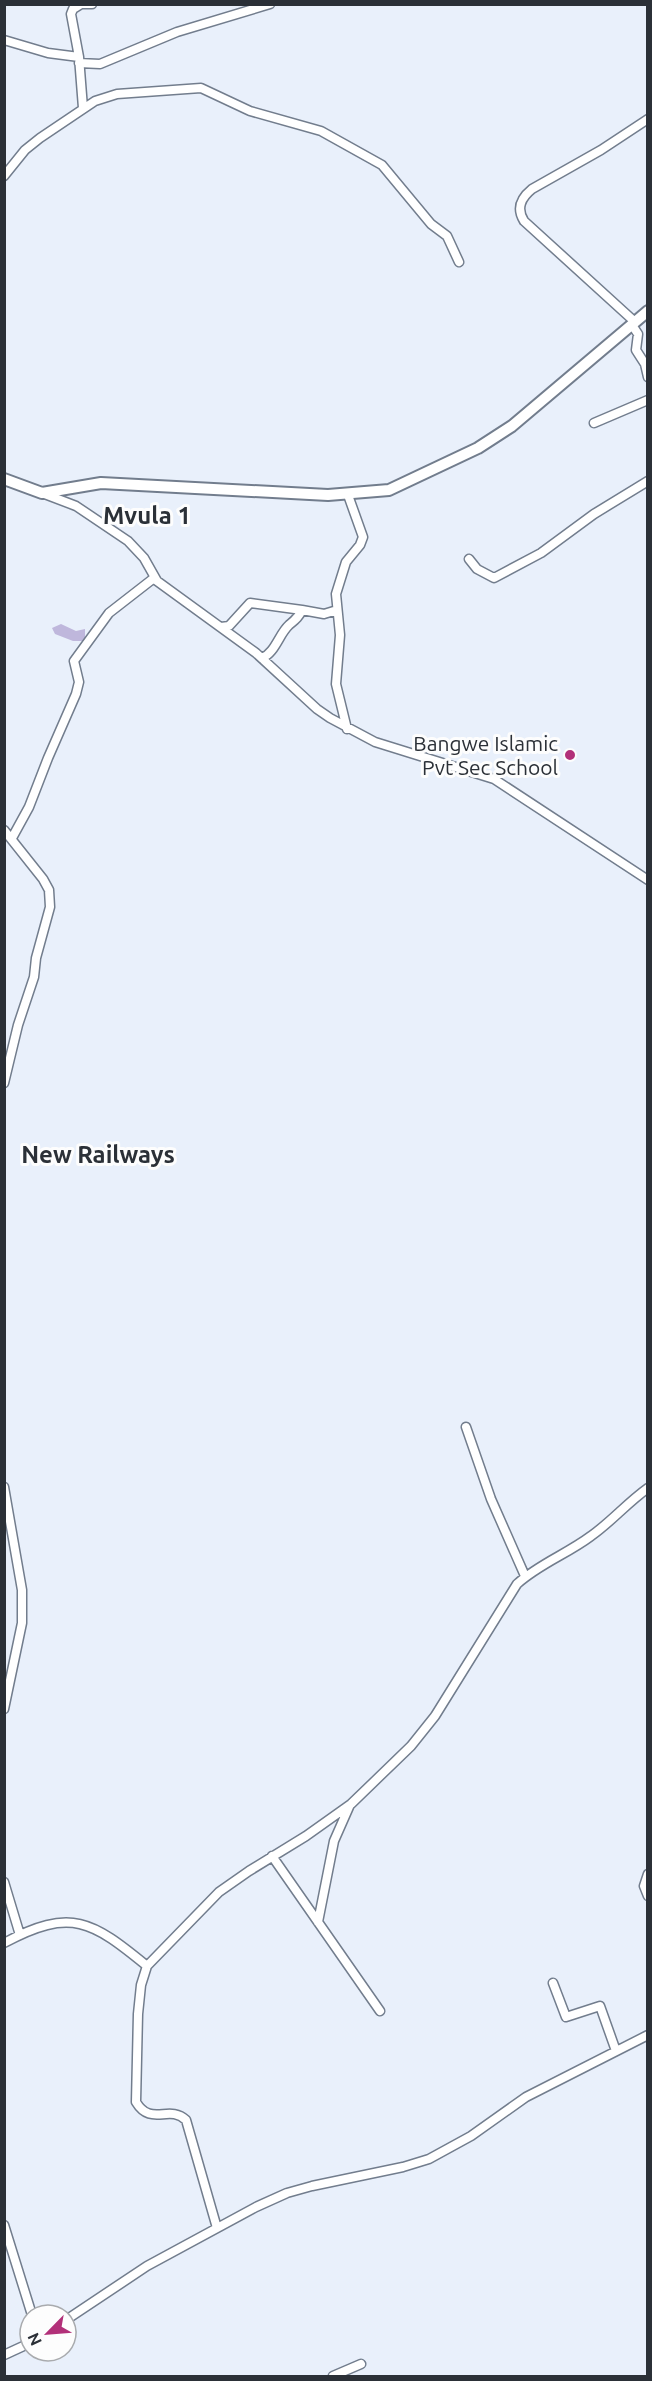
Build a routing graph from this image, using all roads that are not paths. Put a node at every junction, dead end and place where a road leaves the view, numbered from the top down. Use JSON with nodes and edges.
{"nodes":[{"id":1,"x":82,"y":4,"type":"edge"},
{"id":2,"x":92,"y":4,"type":"edge"},
{"id":3,"x":270,"y":4,"type":"edge"},
{"id":4,"x":4,"y":40,"type":"edge"},
{"id":5,"x":79,"y":60,"type":"junction"},
{"id":6,"x":83,"y":108,"type":"junction"},
{"id":7,"x":648,"y":119,"type":"edge"},
{"id":8,"x":4,"y":176,"type":"edge"},
{"id":9,"x":459,"y":262,"type":"dead end"},
{"id":10,"x":648,"y":311,"type":"edge"},
{"id":11,"x":634,"y":324,"type":"junction"},
{"id":12,"x":648,"y":377,"type":"edge"},
{"id":13,"x":648,"y":400,"type":"edge"},
{"id":14,"x":594,"y":423,"type":"dead end"},
{"id":15,"x":4,"y":480,"type":"edge"},
{"id":16,"x":648,"y":482,"type":"edge"},
{"id":17,"x":42,"y":493,"type":"junction"},
{"id":18,"x":348,"y":495,"type":"junction"},
{"id":19,"x":469,"y":559,"type":"dead end"},
{"id":20,"x":154,"y":578,"type":"junction"},
{"id":21,"x":303,"y":610,"type":"junction"},
{"id":22,"x":337,"y":610,"type":"junction"},
{"id":23,"x":220,"y":627,"type":"junction"},
{"id":24,"x":262,"y":658,"type":"junction"},
{"id":25,"x":347,"y":729,"type":"junction"},
{"id":26,"x":4,"y":830,"type":"edge"},
{"id":27,"x":12,"y":838,"type":"junction"},
{"id":28,"x":648,"y":880,"type":"edge"},
{"id":29,"x":4,"y":1083,"type":"edge"},
{"id":30,"x":466,"y":1428,"type":"dead end"},
{"id":31,"x":4,"y":1487,"type":"edge"},
{"id":32,"x":648,"y":1488,"type":"edge"},
{"id":33,"x":525,"y":1576,"type":"junction"},
{"id":34,"x":4,"y":1708,"type":"edge"},
{"id":35,"x":351,"y":1804,"type":"junction"},
{"id":36,"x":272,"y":1856,"type":"junction"},
{"id":37,"x":648,"y":1874,"type":"edge"},
{"id":38,"x":4,"y":1882,"type":"edge"},
{"id":39,"x":648,"y":1896,"type":"edge"},
{"id":40,"x":318,"y":1922,"type":"junction"},
{"id":41,"x":20,"y":1935,"type":"junction"},
{"id":42,"x":4,"y":1943,"type":"edge"},
{"id":43,"x":147,"y":1966,"type":"junction"},
{"id":44,"x":553,"y":1983,"type":"dead end"},
{"id":45,"x":380,"y":2011,"type":"dead end"},
{"id":46,"x":648,"y":2035,"type":"edge"},
{"id":47,"x":616,"y":2051,"type":"junction"},
{"id":48,"x":4,"y":2225,"type":"edge"},
{"id":49,"x":218,"y":2228,"type":"junction"},
{"id":50,"x":28,"y":2303,"type":"edge"},
{"id":51,"x":78,"y":2312,"type":"edge"},
{"id":52,"x":18,"y":2349,"type":"edge"},
{"id":53,"x":4,"y":2355,"type":"edge"},
{"id":54,"x":361,"y":2364,"type":"dead end"},
{"id":55,"x":333,"y":2376,"type":"edge"}],
"edges":[{"from":1,"to":2,"type":"street"},
{"from":1,"to":5,"type":"street"},
{"from":3,"to":5,"type":"street"},
{"from":4,"to":5,"type":"street"},
{"from":5,"to":6,"type":"street"},
{"from":6,"to":8,"type":"street"},
{"from":6,"to":9,"type":"street"},
{"from":7,"to":11,"type":"street"},
{"from":10,"to":11,"type":"street"},
{"from":11,"to":12,"type":"street"},
{"from":11,"to":18,"type":"street"},
{"from":13,"to":14,"type":"street"},
{"from":15,"to":17,"type":"street"},
{"from":16,"to":19,"type":"street"},
{"from":17,"to":18,"type":"street"},
{"from":17,"to":20,"type":"street"},
{"from":18,"to":22,"type":"street"},
{"from":20,"to":23,"type":"street"},
{"from":20,"to":27,"type":"street"},
{"from":21,"to":22,"type":"street"},
{"from":21,"to":23,"type":"street"},
{"from":21,"to":24,"type":"street"},
{"from":22,"to":25,"type":"street"},
{"from":23,"to":24,"type":"street"},
{"from":24,"to":25,"type":"street"},
{"from":25,"to":28,"type":"street"},
{"from":26,"to":27,"type":"street"},
{"from":27,"to":29,"type":"street"},
{"from":30,"to":33,"type":"street"},
{"from":31,"to":34,"type":"street"},
{"from":32,"to":33,"type":"street"},
{"from":33,"to":35,"type":"street"},
{"from":35,"to":36,"type":"street"},
{"from":35,"to":40,"type":"street"},
{"from":36,"to":40,"type":"street"},
{"from":36,"to":43,"type":"street"},
{"from":37,"to":39,"type":"street"},
{"from":38,"to":41,"type":"street"},
{"from":40,"to":45,"type":"street"},
{"from":41,"to":42,"type":"street"},
{"from":41,"to":43,"type":"street"},
{"from":43,"to":49,"type":"street"},
{"from":44,"to":47,"type":"street"},
{"from":46,"to":47,"type":"street"},
{"from":47,"to":49,"type":"street"},
{"from":48,"to":50,"type":"street"},
{"from":49,"to":51,"type":"street"},
{"from":52,"to":53,"type":"street"},
{"from":54,"to":55,"type":"street"}]}
